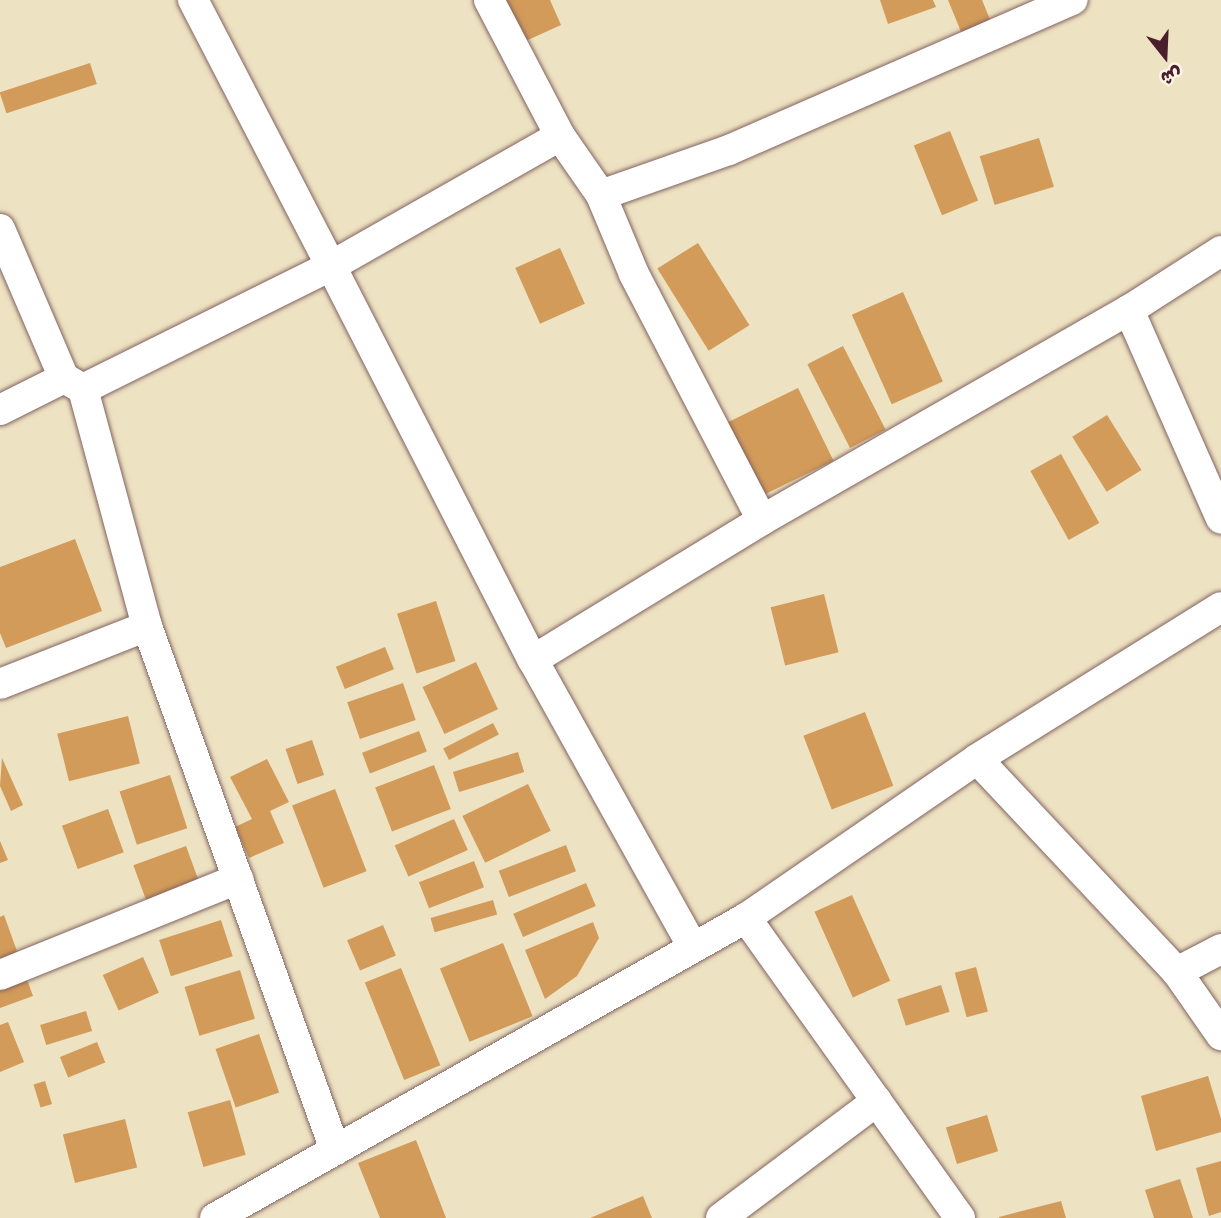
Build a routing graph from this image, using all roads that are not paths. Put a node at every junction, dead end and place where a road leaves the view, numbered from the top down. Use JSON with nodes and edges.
{"nodes":[{"id":1,"x":193,"y":0,"type":"edge"},
{"id":2,"x":489,"y":0,"type":"edge"},
{"id":3,"x":1073,"y":0,"type":"edge"},
{"id":4,"x":560,"y":136,"type":"junction"},
{"id":5,"x":601,"y":195,"type":"junction"},
{"id":6,"x":0,"y":229,"type":"edge"},
{"id":7,"x":1221,"y":251,"type":"edge"},
{"id":8,"x":331,"y":266,"type":"junction"},
{"id":9,"x":1129,"y":310,"type":"junction"},
{"id":10,"x":73,"y":383,"type":"junction"},
{"id":11,"x":0,"y":410,"type":"edge"},
{"id":12,"x":1221,"y":519,"type":"edge"},
{"id":13,"x":762,"y":520,"type":"junction"},
{"id":14,"x":1221,"y":607,"type":"edge"},
{"id":15,"x":147,"y":626,"type":"junction"},
{"id":16,"x":533,"y":660,"type":"junction"},
{"id":17,"x":0,"y":684,"type":"edge"},
{"id":18,"x":976,"y":758,"type":"junction"},
{"id":19,"x":237,"y":879,"type":"junction"},
{"id":20,"x":746,"y":918,"type":"junction"},
{"id":21,"x":694,"y":947,"type":"junction"},
{"id":22,"x":1221,"y":948,"type":"edge"},
{"id":23,"x":1177,"y":972,"type":"junction"},
{"id":24,"x":0,"y":975,"type":"edge"},
{"id":25,"x":1221,"y":1035,"type":"edge"},
{"id":26,"x":877,"y":1101,"type":"junction"},
{"id":27,"x":335,"y":1150,"type":"junction"},
{"id":28,"x":215,"y":1218,"type":"edge"},
{"id":29,"x":721,"y":1218,"type":"edge"},
{"id":30,"x":960,"y":1218,"type":"edge"}],
"edges":[{"from":1,"to":8,"type":"street"},
{"from":2,"to":4,"type":"street"},
{"from":3,"to":5,"type":"street"},
{"from":4,"to":5,"type":"street"},
{"from":4,"to":8,"type":"street"},
{"from":5,"to":13,"type":"street"},
{"from":6,"to":10,"type":"street"},
{"from":7,"to":9,"type":"street"},
{"from":8,"to":10,"type":"street"},
{"from":8,"to":16,"type":"street"},
{"from":9,"to":12,"type":"street"},
{"from":9,"to":13,"type":"street"},
{"from":10,"to":11,"type":"street"},
{"from":10,"to":15,"type":"street"},
{"from":13,"to":16,"type":"street"},
{"from":14,"to":18,"type":"street"},
{"from":15,"to":17,"type":"street"},
{"from":15,"to":19,"type":"street"},
{"from":16,"to":21,"type":"street"},
{"from":18,"to":20,"type":"street"},
{"from":18,"to":23,"type":"street"},
{"from":19,"to":24,"type":"street"},
{"from":19,"to":27,"type":"street"},
{"from":20,"to":21,"type":"street"},
{"from":20,"to":26,"type":"street"},
{"from":21,"to":27,"type":"street"},
{"from":22,"to":23,"type":"street"},
{"from":23,"to":25,"type":"street"},
{"from":26,"to":29,"type":"street"},
{"from":26,"to":30,"type":"street"},
{"from":27,"to":28,"type":"street"}]}
